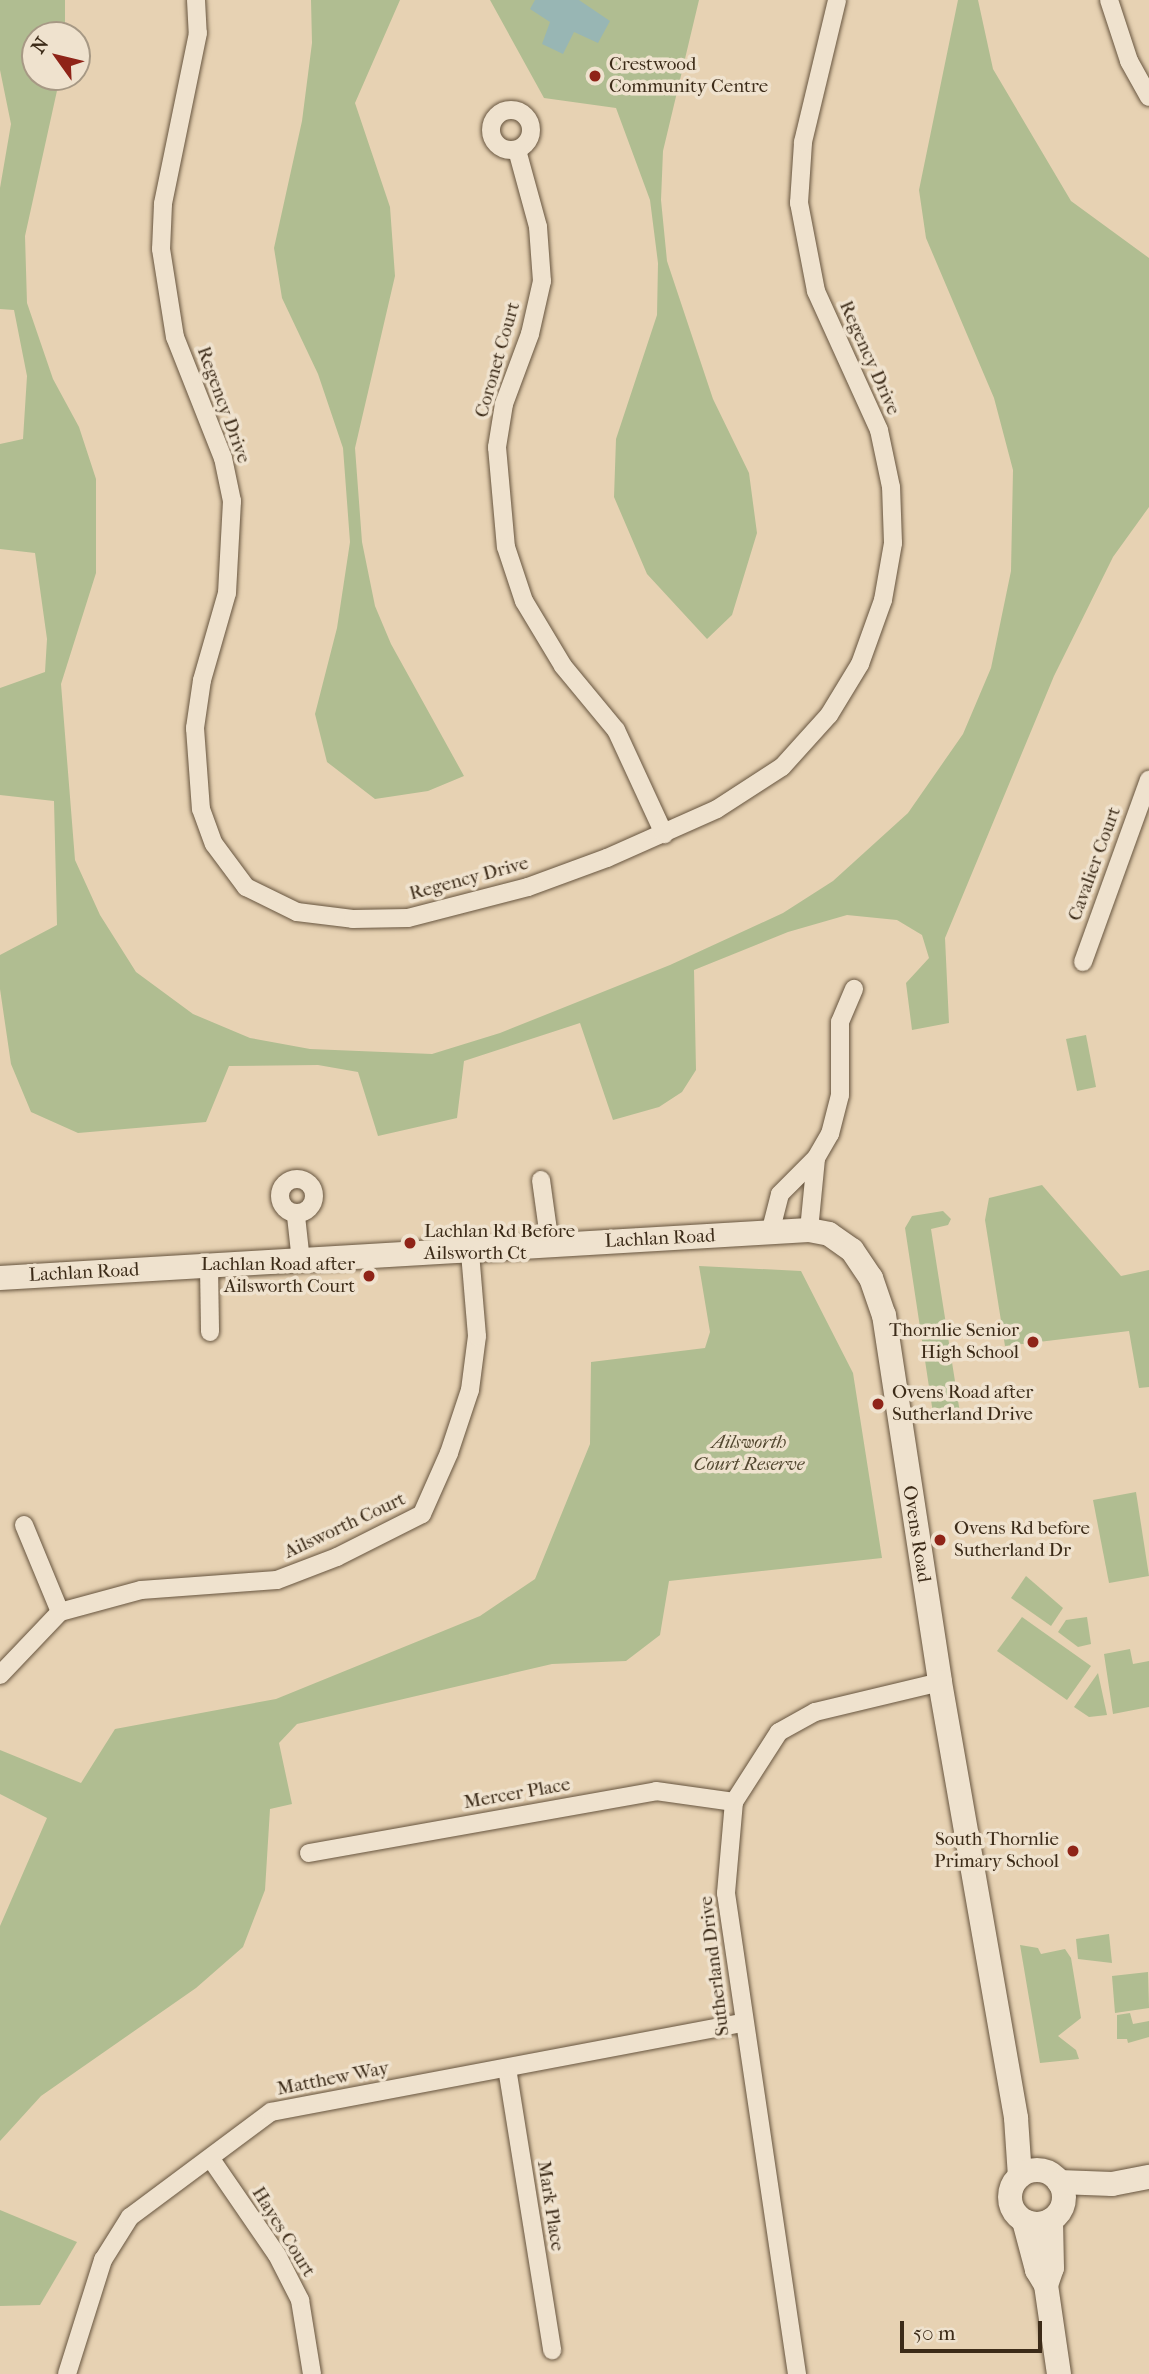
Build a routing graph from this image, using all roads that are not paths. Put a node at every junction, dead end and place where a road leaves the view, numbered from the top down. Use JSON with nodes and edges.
{"nodes":[{"id":1,"x":196,"y":0,"type":"edge"},
{"id":2,"x":837,"y":0,"type":"edge"},
{"id":3,"x":1109,"y":0,"type":"edge"},
{"id":4,"x":1149,"y":97,"type":"edge"},
{"id":5,"x":517,"y":150,"type":"dead end"},
{"id":6,"x":1149,"y":780,"type":"edge"},
{"id":7,"x":664,"y":834,"type":"junction"},
{"id":8,"x":1083,"y":962,"type":"dead end"},
{"id":9,"x":854,"y":989,"type":"dead end"},
{"id":10,"x":816,"y":1158,"type":"junction"},
{"id":11,"x":541,"y":1180,"type":"dead end"},
{"id":12,"x":296,"y":1216,"type":"dead end"},
{"id":13,"x":809,"y":1230,"type":"junction"},
{"id":14,"x":769,"y":1233,"type":"junction"},
{"id":15,"x":550,"y":1245,"type":"junction"},
{"id":16,"x":470,"y":1252,"type":"junction"},
{"id":17,"x":301,"y":1261,"type":"junction"},
{"id":18,"x":209,"y":1266,"type":"junction"},
{"id":19,"x":0,"y":1278,"type":"edge"},
{"id":20,"x":210,"y":1332,"type":"dead end"},
{"id":21,"x":24,"y":1525,"type":"dead end"},
{"id":22,"x":61,"y":1612,"type":"junction"},
{"id":23,"x":0,"y":1675,"type":"edge"},
{"id":24,"x":940,"y":1682,"type":"junction"},
{"id":25,"x":734,"y":1802,"type":"junction"},
{"id":26,"x":309,"y":1853,"type":"dead end"},
{"id":27,"x":743,"y":2023,"type":"junction"},
{"id":28,"x":507,"y":2068,"type":"junction"},
{"id":29,"x":211,"y":2159,"type":"junction"},
{"id":30,"x":1149,"y":2177,"type":"edge"},
{"id":31,"x":1048,"y":2191,"type":"junction"},
{"id":32,"x":1024,"y":2221,"type":"junction"},
{"id":33,"x":1046,"y":2285,"type":"junction"},
{"id":34,"x":552,"y":2350,"type":"dead end"},
{"id":35,"x":67,"y":2374,"type":"edge"},
{"id":36,"x":312,"y":2374,"type":"edge"},
{"id":37,"x":797,"y":2374,"type":"edge"},
{"id":38,"x":1059,"y":2374,"type":"edge"}],
"edges":[{"from":1,"to":7,"type":"street","name":"Regency Drive"},
{"from":2,"to":7,"type":"street","name":"Regency Drive"},
{"from":3,"to":4,"type":"street"},
{"from":5,"to":7,"type":"street","name":"Coronet Court"},
{"from":6,"to":8,"type":"street","name":"Cavalier Court"},
{"from":9,"to":10,"type":"street"},
{"from":10,"to":13,"type":"street"},
{"from":10,"to":14,"type":"street"},
{"from":11,"to":15,"type":"street"},
{"from":12,"to":17,"type":"street"},
{"from":13,"to":14,"type":"street","name":"Lachlan Road"},
{"from":13,"to":24,"type":"street","name":"Ovens Road"},
{"from":14,"to":15,"type":"street","name":"Lachlan Road"},
{"from":15,"to":16,"type":"street","name":"Lachlan Road"},
{"from":16,"to":17,"type":"street","name":"Lachlan Road"},
{"from":16,"to":22,"type":"street","name":"Ailsworth Court"},
{"from":17,"to":18,"type":"street","name":"Lachlan Road"},
{"from":18,"to":19,"type":"street","name":"Lachlan Road"},
{"from":18,"to":20,"type":"street"},
{"from":21,"to":22,"type":"street"},
{"from":22,"to":23,"type":"street"},
{"from":24,"to":25,"type":"street","name":"Sutherland Drive"},
{"from":24,"to":31,"type":"street","name":"Ovens Road"},
{"from":25,"to":26,"type":"street","name":"Mercer Place"},
{"from":25,"to":27,"type":"street","name":"Sutherland Drive"},
{"from":27,"to":28,"type":"street","name":"Matthew Way"},
{"from":27,"to":37,"type":"street","name":"Sutherland Drive"},
{"from":28,"to":29,"type":"street","name":"Matthew Way"},
{"from":28,"to":34,"type":"street","name":"Mark Place"},
{"from":29,"to":35,"type":"street","name":"Matthew Way"},
{"from":29,"to":36,"type":"street","name":"Hayes Court"},
{"from":30,"to":31,"type":"street"},
{"from":31,"to":32,"type":"street"},
{"from":31,"to":32,"type":"street","name":"Ovens Road"},
{"from":31,"to":33,"type":"street","name":"Ovens Road"},
{"from":32,"to":33,"type":"street","name":"Ovens Road"},
{"from":33,"to":38,"type":"street","name":"Ovens Road"}]}
